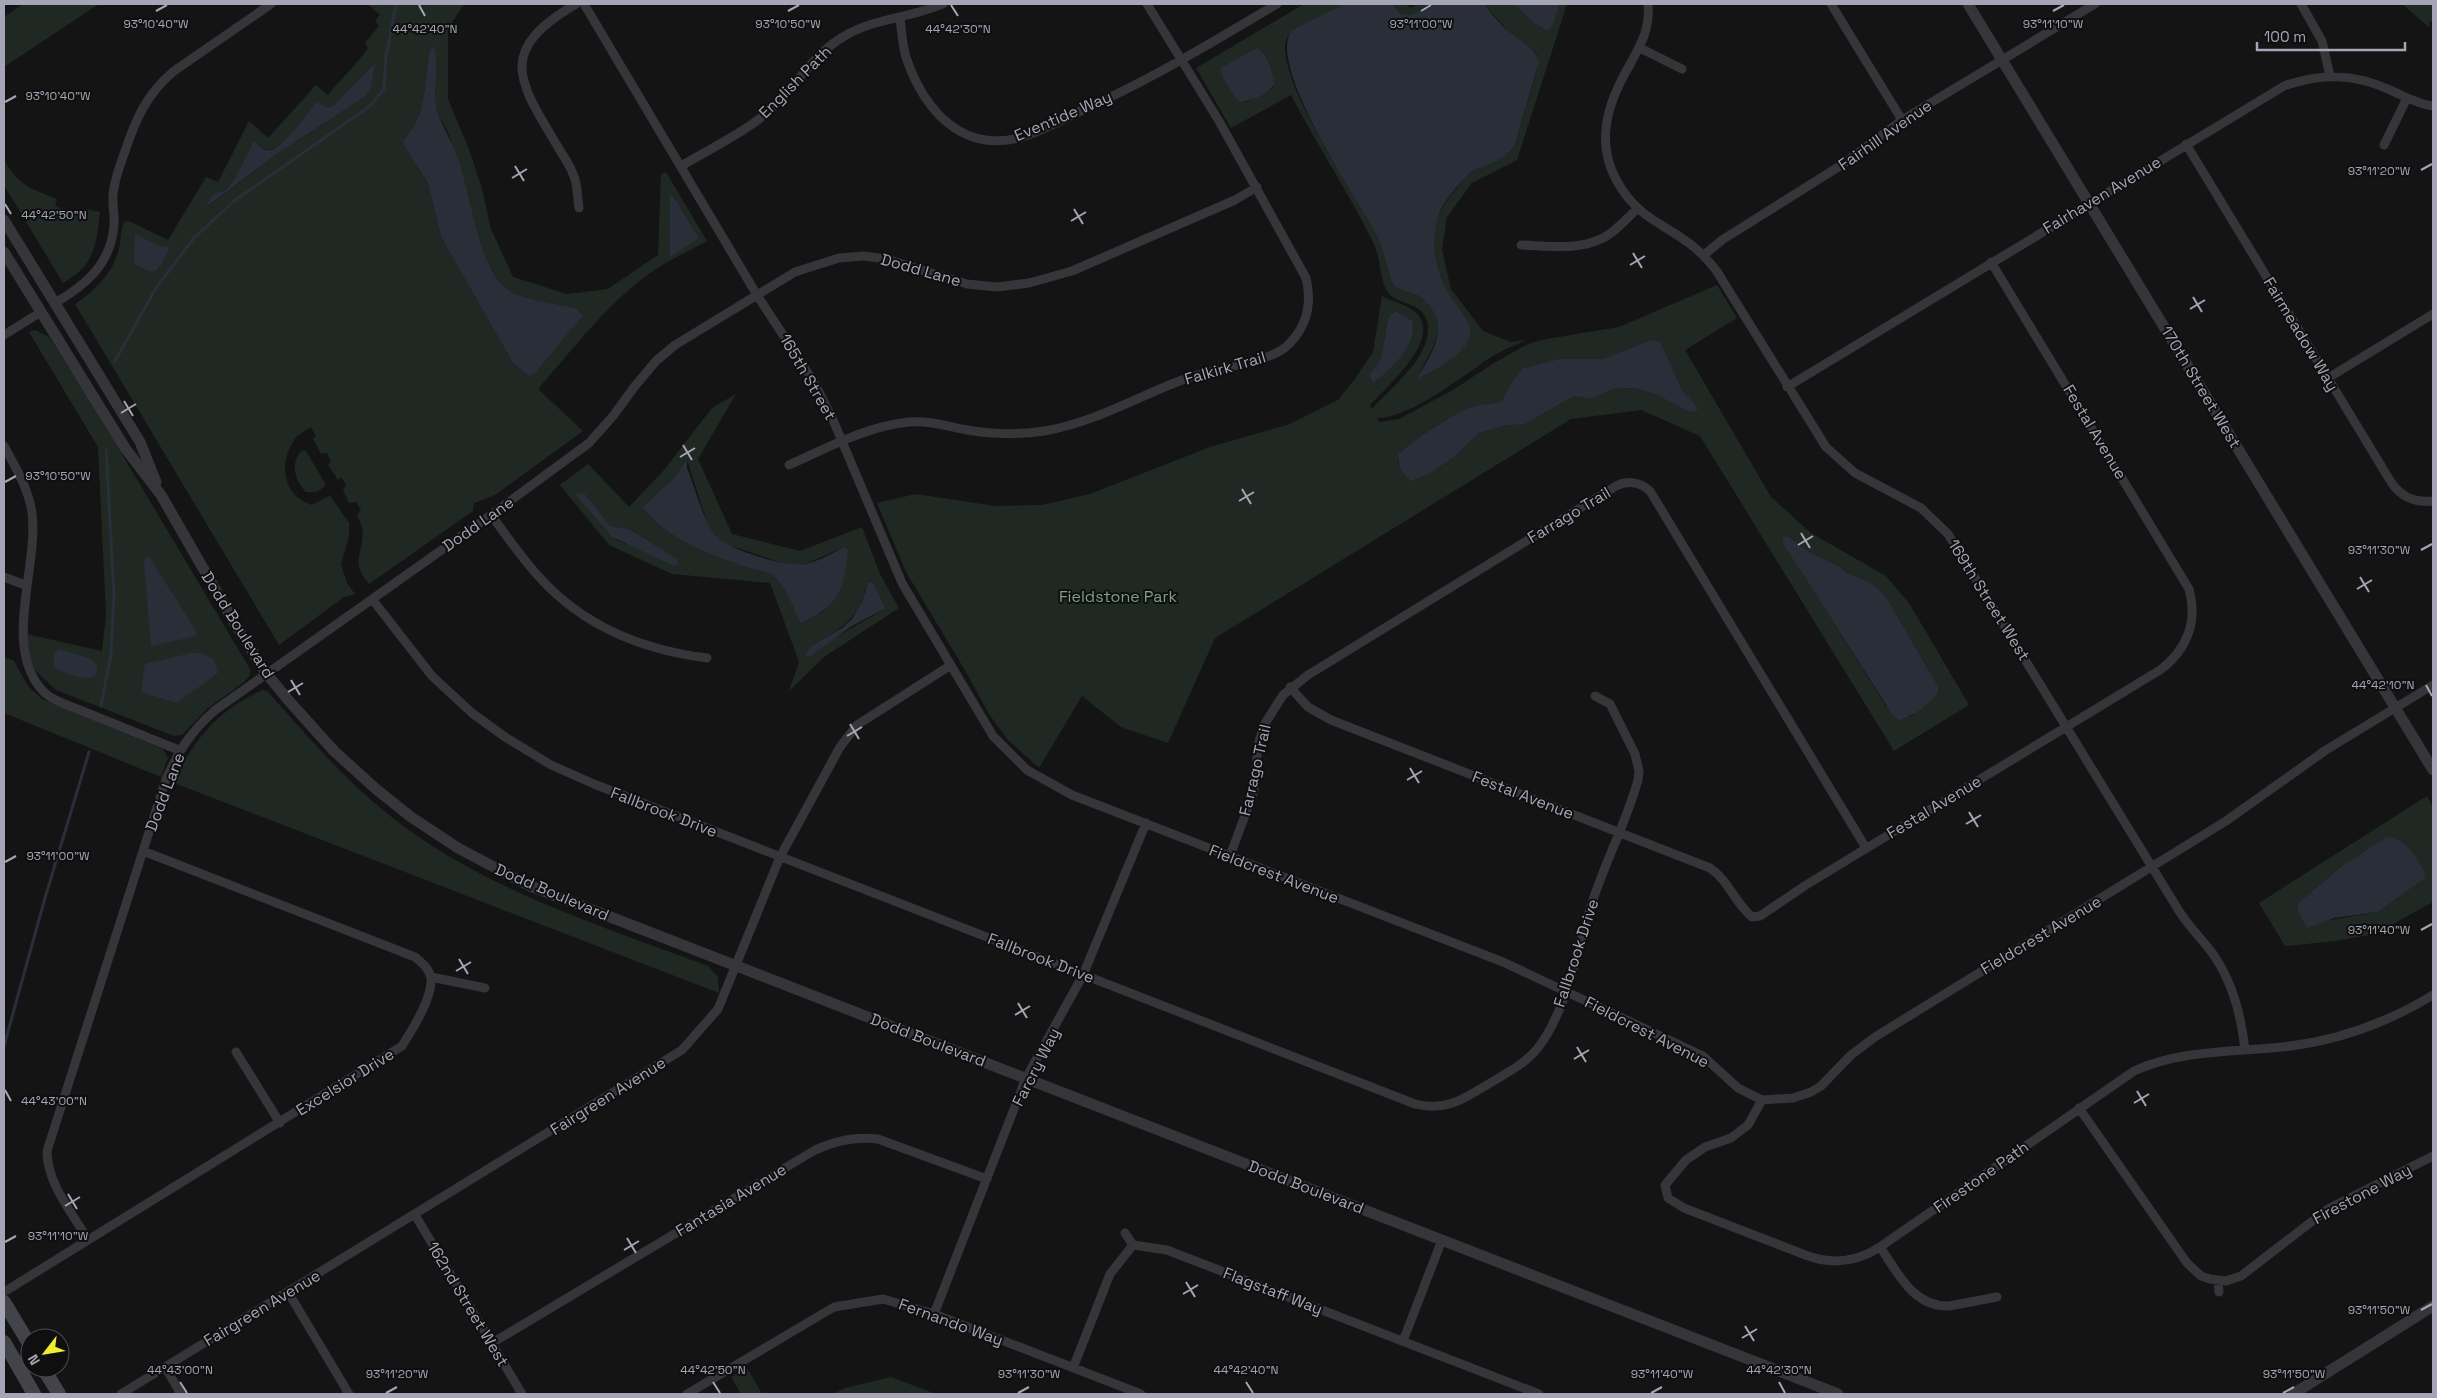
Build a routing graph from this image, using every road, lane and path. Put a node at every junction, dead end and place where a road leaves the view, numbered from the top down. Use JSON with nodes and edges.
{"nodes":[{"id":1,"x":272,"y":4,"type":"edge"},
{"id":2,"x":576,"y":4,"type":"edge"},
{"id":3,"x":584,"y":4,"type":"edge"},
{"id":4,"x":943,"y":4,"type":"edge"},
{"id":5,"x":1148,"y":4,"type":"edge"},
{"id":6,"x":1277,"y":4,"type":"edge"},
{"id":7,"x":1648,"y":4,"type":"edge"},
{"id":8,"x":1831,"y":4,"type":"edge"},
{"id":9,"x":1968,"y":4,"type":"edge"},
{"id":10,"x":2095,"y":4,"type":"edge"},
{"id":11,"x":2300,"y":4,"type":"edge"},
{"id":12,"x":900,"y":18,"type":"junction"},
{"id":13,"x":1640,"y":48,"type":"junction"},
{"id":14,"x":2002,"y":60,"type":"junction"},
{"id":15,"x":1182,"y":61,"type":"junction"},
{"id":16,"x":1682,"y":69,"type":"dead end"},
{"id":17,"x":2330,"y":76,"type":"junction"},
{"id":18,"x":2407,"y":98,"type":"junction"},
{"id":19,"x":2433,"y":106,"type":"edge"},
{"id":20,"x":1902,"y":120,"type":"junction"},
{"id":21,"x":2186,"y":144,"type":"junction"},
{"id":22,"x":2384,"y":145,"type":"dead end"},
{"id":23,"x":681,"y":166,"type":"junction"},
{"id":24,"x":1257,"y":187,"type":"junction"},
{"id":25,"x":2089,"y":202,"type":"junction"},
{"id":26,"x":579,"y":208,"type":"dead end"},
{"id":27,"x":1637,"y":209,"type":"junction"},
{"id":28,"x":4,"y":220,"type":"edge"},
{"id":29,"x":1521,"y":245,"type":"dead end"},
{"id":30,"x":4,"y":252,"type":"edge"},
{"id":31,"x":1704,"y":256,"type":"junction"},
{"id":32,"x":1991,"y":262,"type":"junction"},
{"id":33,"x":757,"y":295,"type":"junction"},
{"id":34,"x":55,"y":303,"type":"junction"},
{"id":35,"x":41,"y":312,"type":"junction"},
{"id":36,"x":2433,"y":314,"type":"edge"},
{"id":37,"x":4,"y":335,"type":"edge"},
{"id":38,"x":2328,"y":378,"type":"junction"},
{"id":39,"x":1787,"y":387,"type":"junction"},
{"id":40,"x":842,"y":442,"type":"junction"},
{"id":41,"x":4,"y":446,"type":"edge"},
{"id":42,"x":789,"y":465,"type":"dead end"},
{"id":43,"x":161,"y":495,"type":"junction"},
{"id":44,"x":2433,"y":501,"type":"edge"},
{"id":45,"x":492,"y":515,"type":"junction"},
{"id":46,"x":4,"y":577,"type":"edge"},
{"id":47,"x":25,"y":585,"type":"junction"},
{"id":48,"x":372,"y":599,"type":"junction"},
{"id":49,"x":707,"y":658,"type":"dead end"},
{"id":50,"x":951,"y":665,"type":"junction"},
{"id":51,"x":266,"y":673,"type":"junction"},
{"id":52,"x":2433,"y":685,"type":"edge"},
{"id":53,"x":1290,"y":687,"type":"junction"},
{"id":54,"x":1595,"y":696,"type":"dead end"},
{"id":55,"x":2395,"y":708,"type":"junction"},
{"id":56,"x":2067,"y":726,"type":"junction"},
{"id":57,"x":179,"y":750,"type":"junction"},
{"id":58,"x":1014,"y":759,"type":"joint"},
{"id":59,"x":2433,"y":770,"type":"edge"},
{"id":60,"x":1146,"y":823,"type":"junction"},
{"id":61,"x":1619,"y":832,"type":"junction"},
{"id":62,"x":1866,"y":848,"type":"junction"},
{"id":63,"x":143,"y":851,"type":"junction"},
{"id":64,"x":1230,"y":856,"type":"junction"},
{"id":65,"x":780,"y":857,"type":"junction"},
{"id":66,"x":2152,"y":867,"type":"junction"},
{"id":67,"x":737,"y":966,"type":"junction"},
{"id":68,"x":1084,"y":975,"type":"junction"},
{"id":69,"x":431,"y":977,"type":"junction"},
{"id":70,"x":485,"y":988,"type":"dead end"},
{"id":71,"x":1565,"y":991,"type":"junction"},
{"id":72,"x":2433,"y":995,"type":"edge"},
{"id":73,"x":2245,"y":1050,"type":"junction"},
{"id":74,"x":236,"y":1052,"type":"dead end"},
{"id":75,"x":1026,"y":1078,"type":"junction"},
{"id":76,"x":1762,"y":1100,"type":"junction"},
{"id":77,"x":2079,"y":1108,"type":"junction"},
{"id":78,"x":280,"y":1123,"type":"junction"},
{"id":79,"x":2433,"y":1156,"type":"edge"},
{"id":80,"x":987,"y":1179,"type":"junction"},
{"id":81,"x":415,"y":1215,"type":"junction"},
{"id":82,"x":1125,"y":1233,"type":"dead end"},
{"id":83,"x":88,"y":1240,"type":"junction"},
{"id":84,"x":1442,"y":1240,"type":"junction"},
{"id":85,"x":1133,"y":1245,"type":"junction"},
{"id":86,"x":1880,"y":1248,"type":"junction"},
{"id":87,"x":2218,"y":1281,"type":"junction"},
{"id":88,"x":4,"y":1292,"type":"edge"},
{"id":89,"x":288,"y":1292,"type":"junction"},
{"id":90,"x":2218,"y":1292,"type":"dead end"},
{"id":91,"x":1997,"y":1297,"type":"dead end"},
{"id":92,"x":4,"y":1302,"type":"edge"},
{"id":93,"x":2433,"y":1306,"type":"edge"},
{"id":94,"x":934,"y":1314,"type":"junction"},
{"id":95,"x":20,"y":1329,"type":"edge"},
{"id":96,"x":1403,"y":1341,"type":"junction"},
{"id":97,"x":4,"y":1342,"type":"edge"},
{"id":98,"x":492,"y":1343,"type":"junction"},
{"id":99,"x":165,"y":1367,"type":"junction"},
{"id":100,"x":1073,"y":1368,"type":"junction"},
{"id":101,"x":50,"y":1378,"type":"edge"},
{"id":102,"x":34,"y":1394,"type":"edge"},
{"id":103,"x":59,"y":1394,"type":"edge"},
{"id":104,"x":121,"y":1394,"type":"edge"},
{"id":105,"x":181,"y":1394,"type":"edge"},
{"id":106,"x":349,"y":1394,"type":"edge"},
{"id":107,"x":522,"y":1394,"type":"edge"},
{"id":108,"x":687,"y":1394,"type":"edge"},
{"id":109,"x":1142,"y":1394,"type":"edge"},
{"id":110,"x":1539,"y":1394,"type":"edge"},
{"id":111,"x":1838,"y":1394,"type":"edge"},
{"id":112,"x":2294,"y":1394,"type":"edge"}],
"edges":[{"from":1,"to":34,"type":"street"},
{"from":2,"to":26,"type":"street"},
{"from":3,"to":23,"type":"street","name":"165th Street"},
{"from":4,"to":12,"type":"street","name":"English Path"},
{"from":5,"to":15,"type":"street","name":"Falkirk Trail"},
{"from":6,"to":15,"type":"street","name":"Eventide Way"},
{"from":7,"to":13,"type":"street","name":"169th Street West"},
{"from":8,"to":20,"type":"street"},
{"from":9,"to":14,"type":"street","name":"170th Street West"},
{"from":10,"to":14,"type":"street","name":"Fairhill Avenue"},
{"from":11,"to":17,"type":"street"},
{"from":12,"to":15,"type":"street","name":"Eventide Way"},
{"from":12,"to":23,"type":"street","name":"English Path"},
{"from":13,"to":16,"type":"street"},
{"from":13,"to":27,"type":"street","name":"169th Street West"},
{"from":14,"to":20,"type":"street","name":"Fairhill Avenue"},
{"from":14,"to":25,"type":"street","name":"170th Street West"},
{"from":15,"to":24,"type":"street","name":"Falkirk Trail"},
{"from":17,"to":18,"type":"street","name":"Fairhaven Avenue"},
{"from":17,"to":21,"type":"street","name":"Fairhaven Avenue"},
{"from":18,"to":19,"type":"street","name":"Fairhaven Avenue"},
{"from":18,"to":22,"type":"street"},
{"from":20,"to":31,"type":"street","name":"Fairhill Avenue"},
{"from":21,"to":25,"type":"street","name":"Fairhaven Avenue"},
{"from":21,"to":38,"type":"street","name":"Fairmeadow Way"},
{"from":23,"to":33,"type":"street","name":"165th Street"},
{"from":24,"to":33,"type":"street","name":"Dodd Lane"},
{"from":24,"to":40,"type":"street","name":"Falkirk Trail"},
{"from":25,"to":32,"type":"street","name":"Fairhaven Avenue"},
{"from":25,"to":55,"type":"street","name":"170th Street West"},
{"from":27,"to":29,"type":"street"},
{"from":27,"to":31,"type":"street","name":"169th Street West"},
{"from":28,"to":34,"type":"street","name":"Dodd Boulevard"},
{"from":30,"to":35,"type":"street","name":"Dodd Boulevard"},
{"from":31,"to":39,"type":"street","name":"169th Street West"},
{"from":32,"to":39,"type":"street","name":"Fairhaven Avenue"},
{"from":32,"to":56,"type":"street","name":"Festal Avenue"},
{"from":33,"to":40,"type":"street","name":"165th Street"},
{"from":33,"to":45,"type":"street","name":"Dodd Lane"},
{"from":34,"to":43,"type":"street","name":"Dodd Boulevard"},
{"from":35,"to":37,"type":"street"},
{"from":35,"to":43,"type":"street","name":"Dodd Boulevard"},
{"from":36,"to":38,"type":"street"},
{"from":38,"to":44,"type":"street","name":"Fairmeadow Way"},
{"from":39,"to":56,"type":"street","name":"169th Street West"},
{"from":40,"to":42,"type":"street","name":"Falkirk Trail"},
{"from":40,"to":50,"type":"street","name":"165th Street"},
{"from":41,"to":47,"type":"street"},
{"from":43,"to":51,"type":"street","name":"Dodd Boulevard"},
{"from":45,"to":48,"type":"street","name":"Dodd Lane"},
{"from":45,"to":49,"type":"street"},
{"from":46,"to":47,"type":"street"},
{"from":47,"to":57,"type":"street"},
{"from":48,"to":51,"type":"street","name":"Dodd Lane"},
{"from":48,"to":65,"type":"street","name":"Fallbrook Drive"},
{"from":50,"to":58,"type":"street","name":"165th Street"},
{"from":50,"to":65,"type":"street","name":"Fairgreen Avenue"},
{"from":51,"to":57,"type":"street","name":"Dodd Lane"},
{"from":51,"to":67,"type":"street","name":"Dodd Boulevard"},
{"from":52,"to":55,"type":"street","name":"Fieldcrest Avenue"},
{"from":53,"to":61,"type":"street","name":"Festal Avenue"},
{"from":53,"to":62,"type":"street","name":"Farrago Trail"},
{"from":53,"to":64,"type":"street","name":"Farrago Trail"},
{"from":54,"to":61,"type":"street","name":"Fallbrook Drive"},
{"from":55,"to":59,"type":"street","name":"170th Street West"},
{"from":55,"to":66,"type":"street","name":"Fieldcrest Avenue"},
{"from":56,"to":62,"type":"street","name":"Festal Avenue"},
{"from":56,"to":66,"type":"street","name":"169th Street West"},
{"from":57,"to":63,"type":"street","name":"Dodd Lane"},
{"from":58,"to":60,"type":"street","name":"Fieldcrest Avenue"},
{"from":60,"to":64,"type":"street","name":"Fieldcrest Avenue"},
{"from":60,"to":68,"type":"street","name":"Farcry Way"},
{"from":61,"to":62,"type":"street","name":"Festal Avenue"},
{"from":61,"to":71,"type":"street","name":"Fallbrook Drive"},
{"from":63,"to":69,"type":"street"},
{"from":63,"to":83,"type":"street","name":"Dodd Lane"},
{"from":64,"to":71,"type":"street","name":"Fieldcrest Avenue"},
{"from":65,"to":67,"type":"street","name":"Fairgreen Avenue"},
{"from":65,"to":68,"type":"street","name":"Fallbrook Drive"},
{"from":66,"to":73,"type":"street","name":"169th Street West"},
{"from":66,"to":76,"type":"street","name":"Fieldcrest Avenue"},
{"from":67,"to":75,"type":"street","name":"Dodd Boulevard"},
{"from":67,"to":81,"type":"street","name":"Fairgreen Avenue"},
{"from":68,"to":71,"type":"street","name":"Fallbrook Drive"},
{"from":68,"to":75,"type":"street","name":"Farcry Way"},
{"from":69,"to":70,"type":"street"},
{"from":69,"to":78,"type":"street","name":"Excelsior Drive"},
{"from":71,"to":76,"type":"street","name":"Fieldcrest Avenue"},
{"from":72,"to":73,"type":"street","name":"Firestone Path"},
{"from":73,"to":77,"type":"street","name":"Firestone Path"},
{"from":74,"to":78,"type":"street"},
{"from":75,"to":80,"type":"street","name":"Farcry Way"},
{"from":75,"to":84,"type":"street","name":"Dodd Boulevard"},
{"from":76,"to":86,"type":"street","name":"Firestone Path"},
{"from":77,"to":86,"type":"street","name":"Firestone Path"},
{"from":77,"to":87,"type":"street"},
{"from":78,"to":83,"type":"street","name":"Excelsior Drive"},
{"from":79,"to":87,"type":"street","name":"Firestone Way"},
{"from":80,"to":94,"type":"street","name":"Farcry Way"},
{"from":80,"to":98,"type":"street","name":"Fantasia Avenue"},
{"from":81,"to":89,"type":"street","name":"Fairgreen Avenue"},
{"from":81,"to":98,"type":"street","name":"162nd Street West"},
{"from":82,"to":85,"type":"street"},
{"from":83,"to":88,"type":"street","name":"Excelsior Drive"},
{"from":84,"to":96,"type":"street"},
{"from":84,"to":111,"type":"street","name":"Dodd Boulevard"},
{"from":85,"to":96,"type":"street","name":"Flagstaff Way"},
{"from":85,"to":100,"type":"street"},
{"from":86,"to":91,"type":"street"},
{"from":87,"to":90,"type":"street"},
{"from":89,"to":99,"type":"street","name":"Fairgreen Avenue"},
{"from":89,"to":106,"type":"street"},
{"from":92,"to":95,"type":"main road"},
{"from":93,"to":112,"type":"street"},
{"from":94,"to":100,"type":"street","name":"Fernando Way"},
{"from":94,"to":108,"type":"street","name":"Fernando Way"},
{"from":96,"to":110,"type":"street","name":"Flagstaff Way"},
{"from":97,"to":102,"type":"main road"},
{"from":98,"to":107,"type":"street","name":"162nd Street West"},
{"from":99,"to":104,"type":"street","name":"Fairgreen Avenue"},
{"from":99,"to":105,"type":"street"},
{"from":100,"to":109,"type":"street","name":"Fernando Way"},
{"from":101,"to":103,"type":"main road"}]}
